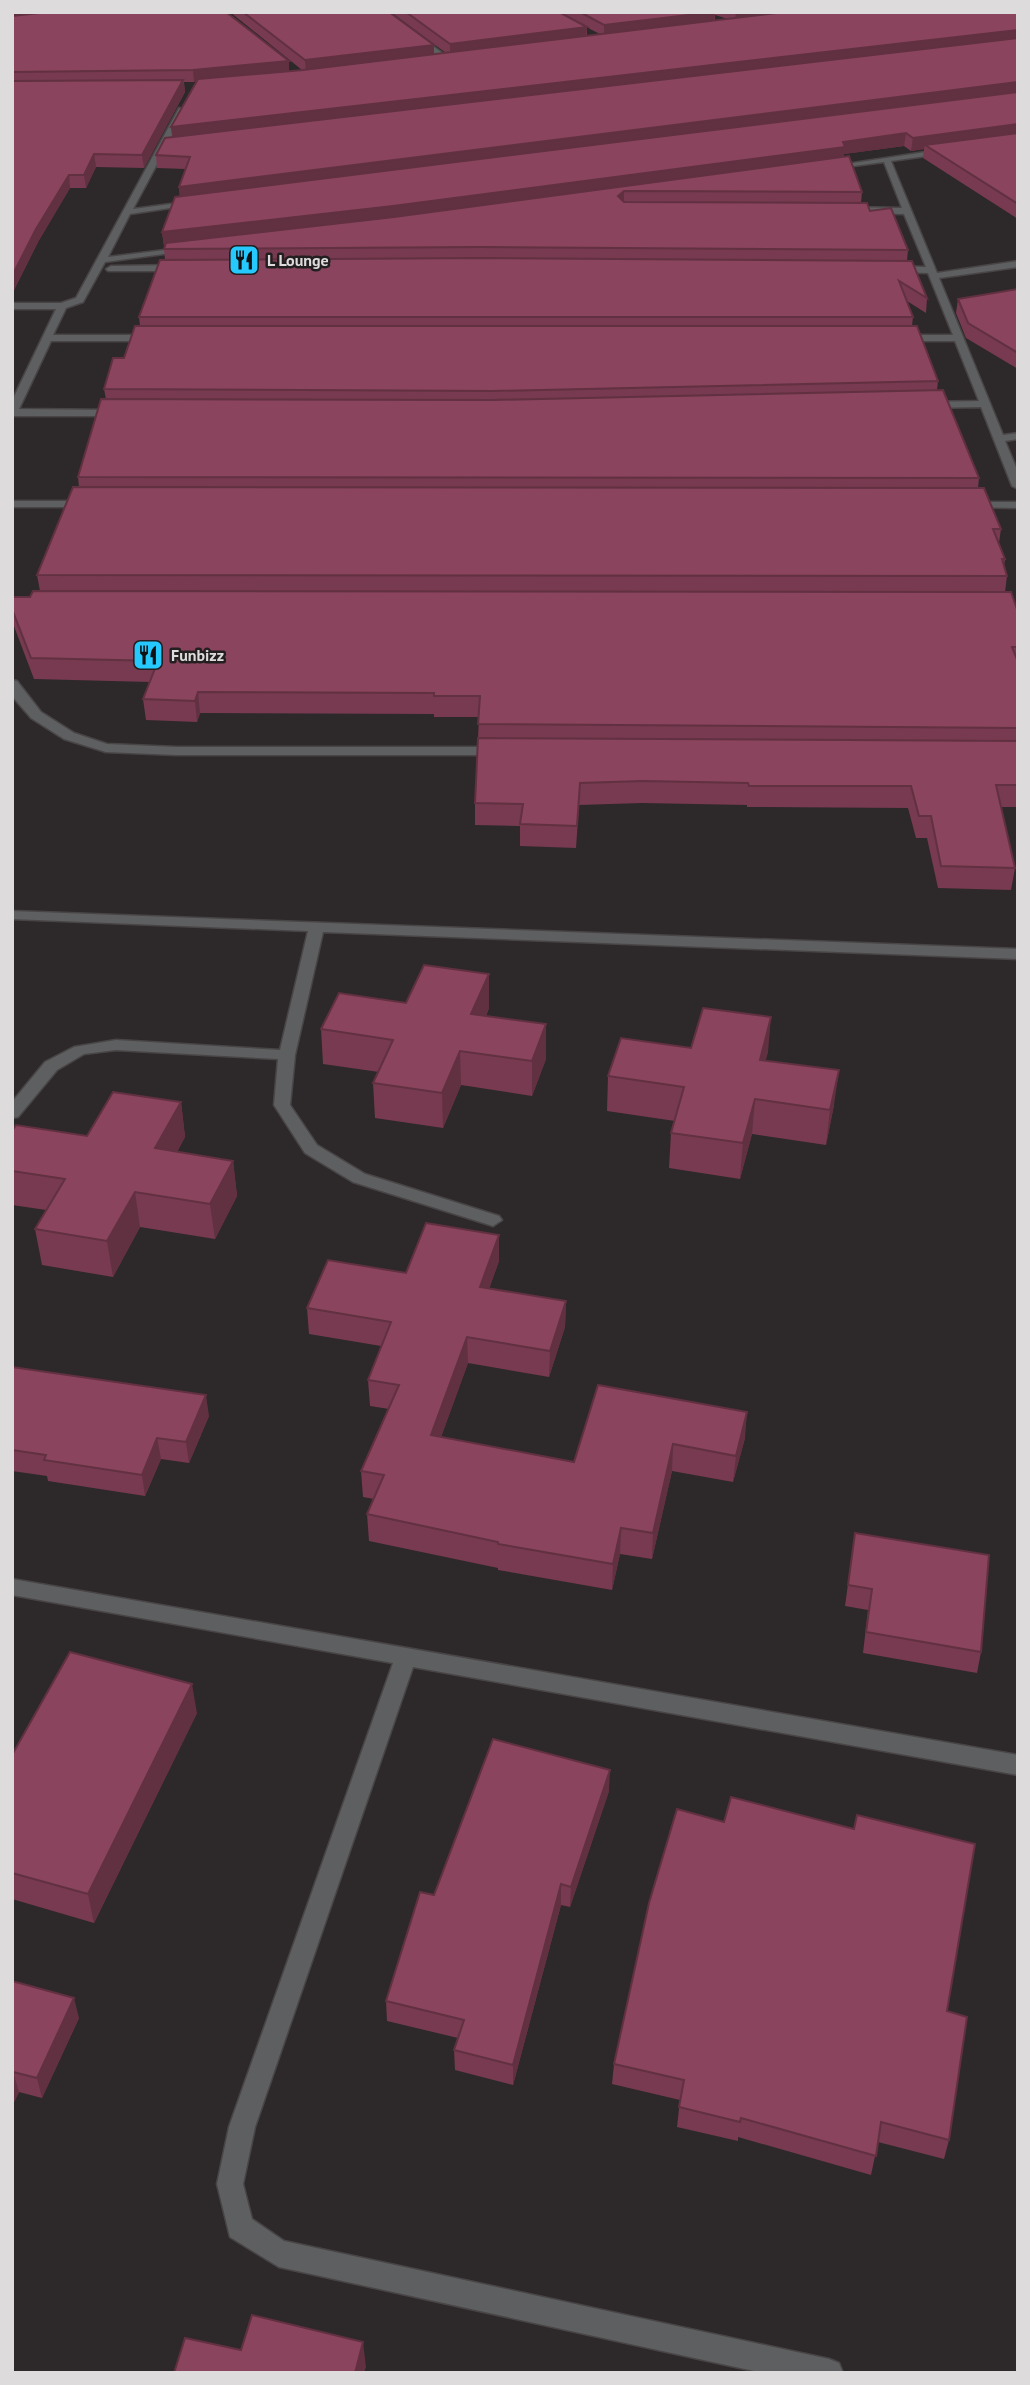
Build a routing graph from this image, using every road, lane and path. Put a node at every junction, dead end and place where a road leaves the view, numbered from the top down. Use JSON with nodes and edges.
{"nodes":[{"id":1,"x":382,"y":12,"type":"edge"},
{"id":2,"x":461,"y":58,"type":"edge"},
{"id":3,"x":448,"y":60,"type":"junction"},
{"id":4,"x":435,"y":61,"type":"edge"},
{"id":5,"x":188,"y":99,"type":"edge"},
{"id":6,"x":176,"y":145,"type":"edge"},
{"id":7,"x":163,"y":146,"type":"junction"},
{"id":8,"x":961,"y":149,"type":"edge"},
{"id":9,"x":887,"y":160,"type":"junction"},
{"id":10,"x":818,"y":169,"type":"edge"},
{"id":11,"x":209,"y":202,"type":"edge"},
{"id":12,"x":840,"y":210,"type":"edge"},
{"id":13,"x":907,"y":211,"type":"junction"},
{"id":14,"x":127,"y":212,"type":"junction"},
{"id":15,"x":194,"y":249,"type":"edge"},
{"id":16,"x":99,"y":264,"type":"junction"},
{"id":17,"x":1018,"y":264,"type":"edge"},
{"id":18,"x":193,"y":268,"type":"edge"},
{"id":19,"x":877,"y":269,"type":"edge"},
{"id":20,"x":932,"y":273,"type":"junction"},
{"id":21,"x":12,"y":306,"type":"edge"},
{"id":22,"x":62,"y":306,"type":"junction"},
{"id":23,"x":49,"y":338,"type":"junction"},
{"id":24,"x":161,"y":338,"type":"edge"},
{"id":25,"x":889,"y":338,"type":"edge"},
{"id":26,"x":959,"y":338,"type":"junction"},
{"id":27,"x":12,"y":379,"type":"edge"},
{"id":28,"x":26,"y":379,"type":"junction"},
{"id":29,"x":985,"y":404,"type":"junction"},
{"id":30,"x":916,"y":405,"type":"edge"},
{"id":31,"x":13,"y":413,"type":"edge"},
{"id":32,"x":136,"y":413,"type":"edge"},
{"id":33,"x":1018,"y":436,"type":"edge"},
{"id":34,"x":999,"y":439,"type":"junction"},
{"id":35,"x":1018,"y":486,"type":"edge"},
{"id":36,"x":12,"y":504,"type":"edge"},
{"id":37,"x":109,"y":504,"type":"edge"},
{"id":38,"x":951,"y":505,"type":"edge"},
{"id":39,"x":1018,"y":505,"type":"edge"},
{"id":40,"x":12,"y":684,"type":"edge"},
{"id":41,"x":519,"y":751,"type":"edge"},
{"id":42,"x":12,"y":915,"type":"edge"},
{"id":43,"x":316,"y":928,"type":"junction"},
{"id":44,"x":1018,"y":954,"type":"edge"},
{"id":45,"x":287,"y":1055,"type":"junction"},
{"id":46,"x":12,"y":1113,"type":"edge"},
{"id":47,"x":493,"y":1220,"type":"dead end"},
{"id":48,"x":12,"y":1587,"type":"edge"},
{"id":49,"x":406,"y":1657,"type":"junction"},
{"id":50,"x":1018,"y":1765,"type":"edge"},
{"id":51,"x":829,"y":2373,"type":"edge"}],
"edges":[{"from":1,"to":3,"type":"street"},
{"from":2,"to":3,"type":"street"},
{"from":3,"to":4,"type":"street"},
{"from":5,"to":7,"type":"street"},
{"from":6,"to":7,"type":"street"},
{"from":7,"to":14,"type":"street"},
{"from":8,"to":9,"type":"street"},
{"from":9,"to":10,"type":"street"},
{"from":9,"to":13,"type":"street"},
{"from":11,"to":14,"type":"street"},
{"from":12,"to":13,"type":"street"},
{"from":13,"to":20,"type":"street"},
{"from":14,"to":16,"type":"street"},
{"from":15,"to":16,"type":"street"},
{"from":16,"to":18,"type":"street"},
{"from":16,"to":22,"type":"street"},
{"from":17,"to":20,"type":"street"},
{"from":19,"to":20,"type":"street"},
{"from":20,"to":26,"type":"street"},
{"from":21,"to":22,"type":"street"},
{"from":22,"to":23,"type":"street"},
{"from":23,"to":24,"type":"street"},
{"from":23,"to":28,"type":"street"},
{"from":25,"to":26,"type":"street"},
{"from":26,"to":29,"type":"street"},
{"from":27,"to":28,"type":"street"},
{"from":28,"to":31,"type":"street"},
{"from":29,"to":30,"type":"street"},
{"from":29,"to":34,"type":"street"},
{"from":31,"to":32,"type":"street"},
{"from":33,"to":34,"type":"street"},
{"from":34,"to":35,"type":"street"},
{"from":36,"to":37,"type":"street"},
{"from":38,"to":39,"type":"street"},
{"from":40,"to":41,"type":"street"},
{"from":42,"to":43,"type":"street"},
{"from":43,"to":44,"type":"street"},
{"from":43,"to":45,"type":"street"},
{"from":45,"to":46,"type":"street"},
{"from":45,"to":47,"type":"street"},
{"from":48,"to":49,"type":"street"},
{"from":49,"to":50,"type":"street"},
{"from":49,"to":51,"type":"street"}]}
